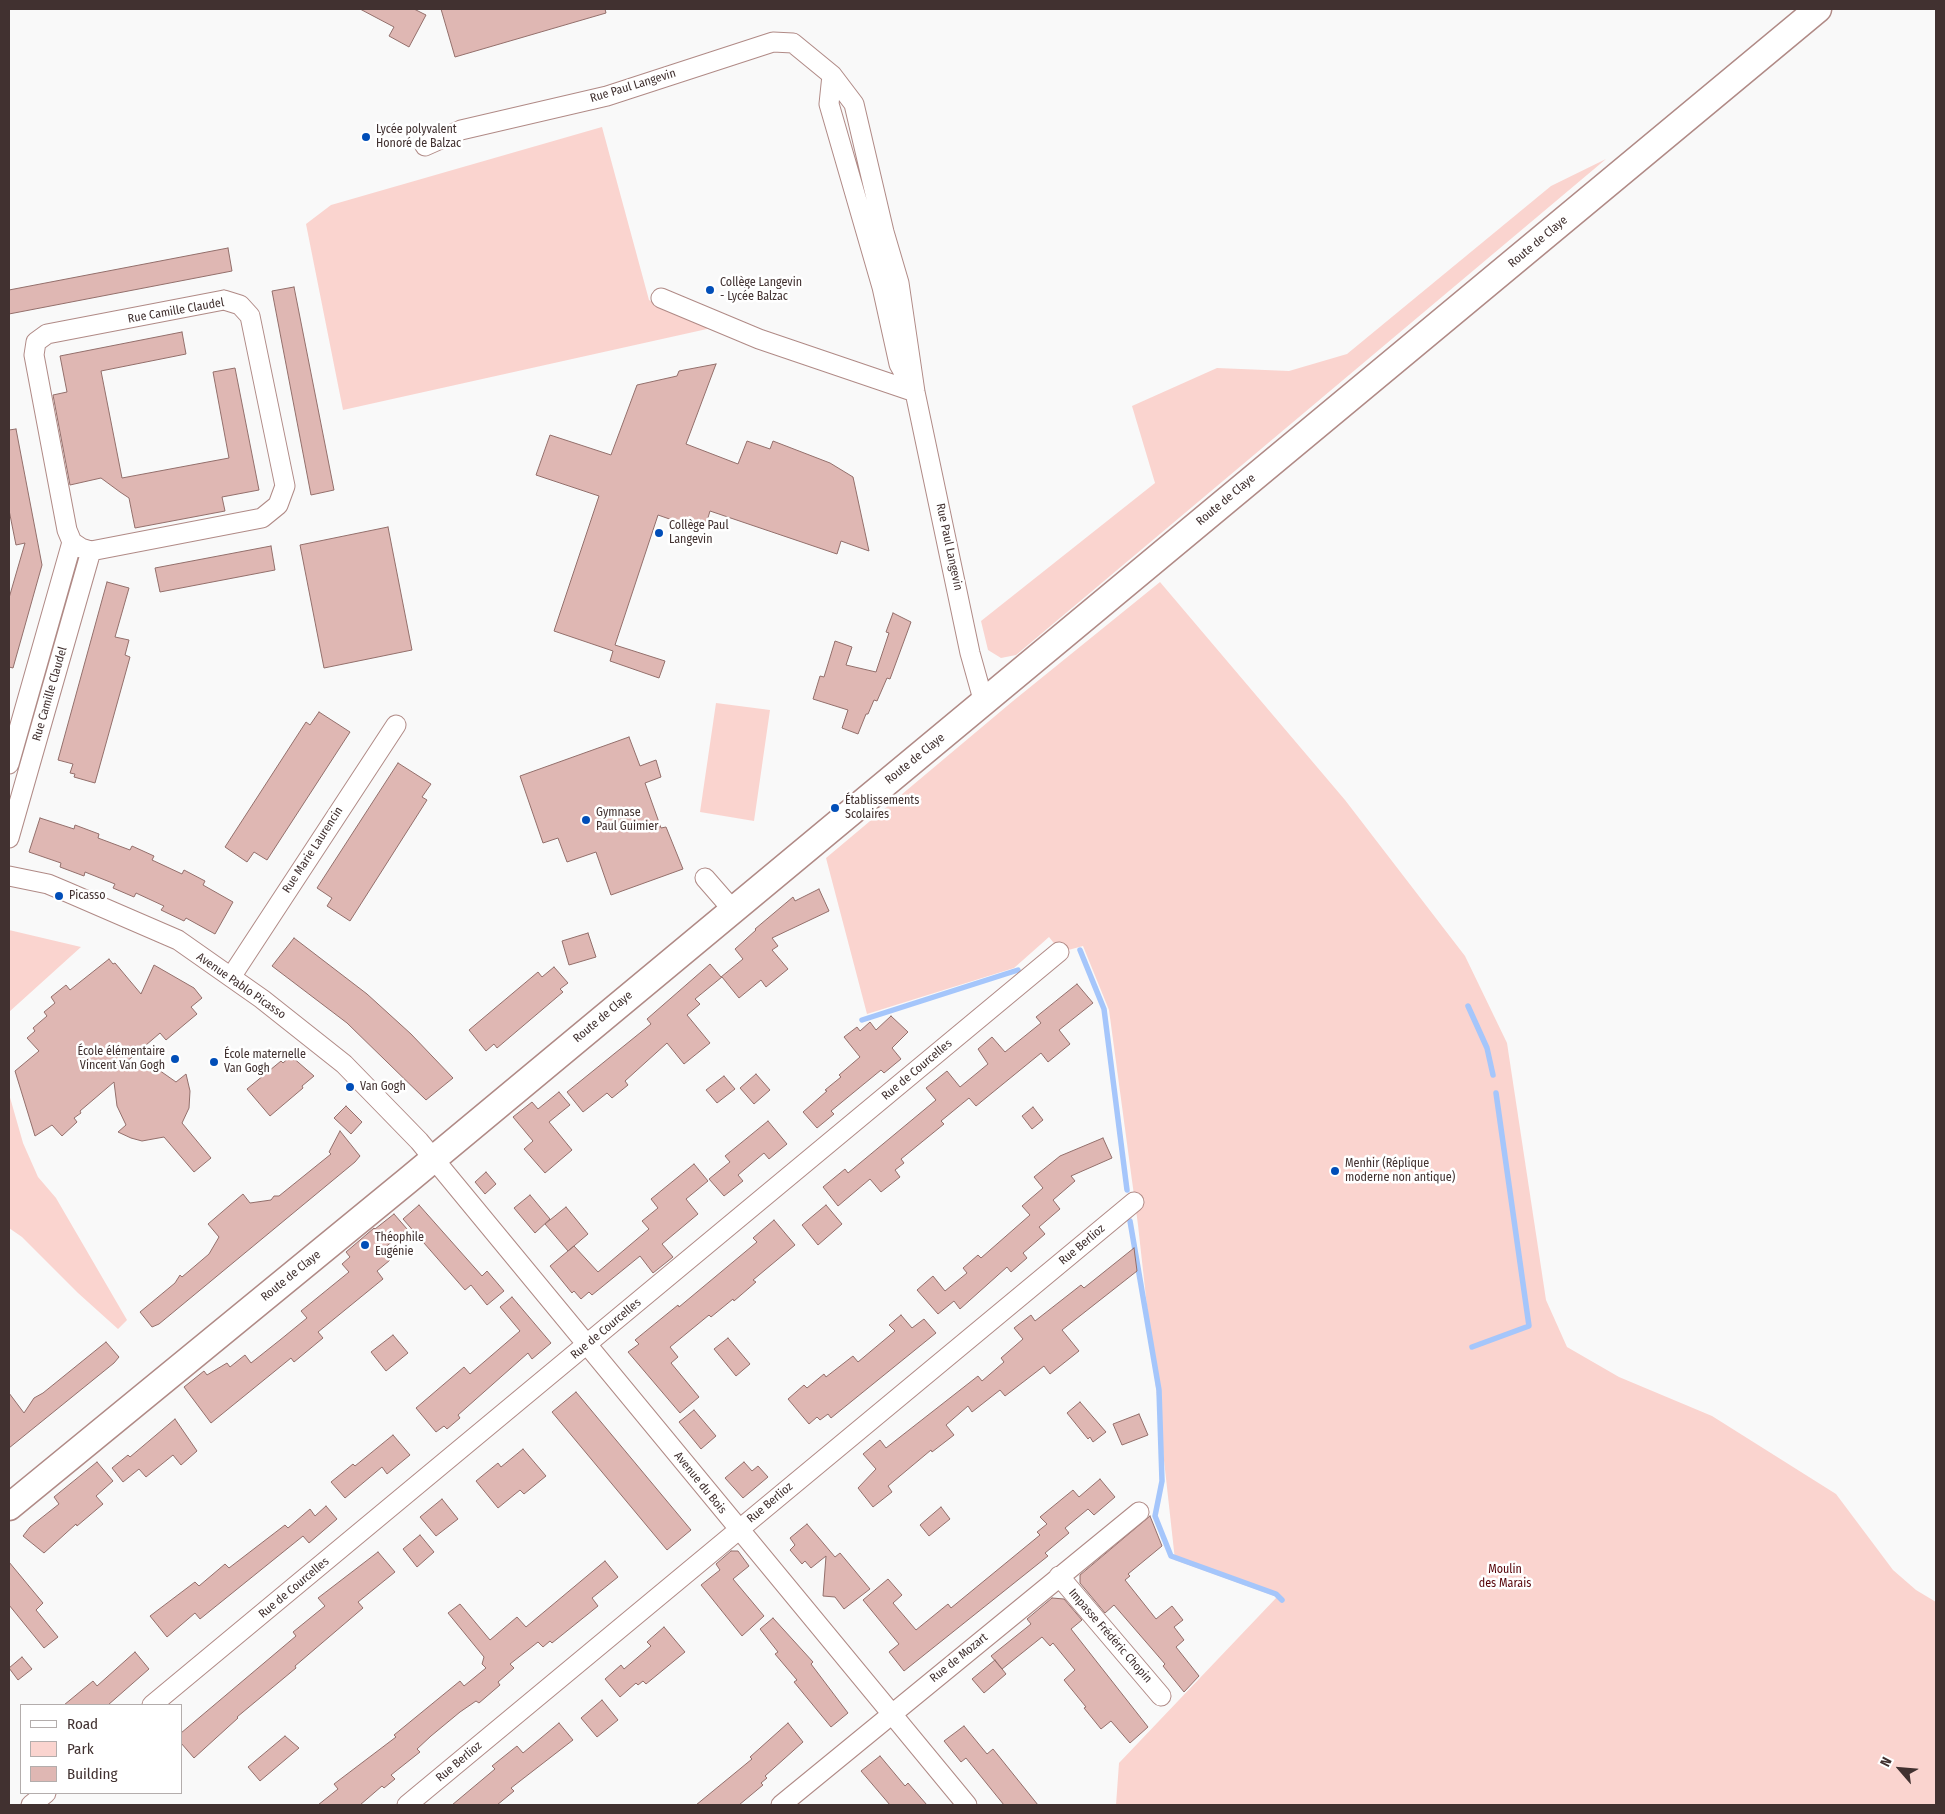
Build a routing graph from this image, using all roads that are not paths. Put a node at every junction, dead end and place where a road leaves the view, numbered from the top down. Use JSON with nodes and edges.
{"nodes":[{"id":1,"x":1818,"y":9,"type":"edge"},
{"id":2,"x":425,"y":146,"type":"dead end"},
{"id":3,"x":661,"y":298,"type":"dead end"},
{"id":4,"x":915,"y":392,"type":"junction"},
{"id":5,"x":72,"y":542,"type":"junction"},
{"id":6,"x":91,"y":551,"type":"junction"},
{"id":7,"x":984,"y":703,"type":"junction"},
{"id":8,"x":396,"y":724,"type":"dead end"},
{"id":9,"x":9,"y":764,"type":"edge"},
{"id":10,"x":9,"y":838,"type":"edge"},
{"id":11,"x":9,"y":876,"type":"edge"},
{"id":12,"x":705,"y":878,"type":"dead end"},
{"id":13,"x":732,"y":909,"type":"junction"},
{"id":14,"x":1059,"y":952,"type":"dead end"},
{"id":15,"x":232,"y":977,"type":"junction"},
{"id":16,"x":433,"y":1159,"type":"junction"},
{"id":17,"x":1134,"y":1202,"type":"dead end"},
{"id":18,"x":587,"y":1345,"type":"junction"},
{"id":19,"x":9,"y":1507,"type":"edge"},
{"id":20,"x":1139,"y":1512,"type":"dead end"},
{"id":21,"x":738,"y":1530,"type":"junction"},
{"id":22,"x":1059,"y":1576,"type":"junction"},
{"id":23,"x":1161,"y":1696,"type":"dead end"},
{"id":24,"x":153,"y":1704,"type":"edge"},
{"id":25,"x":891,"y":1713,"type":"junction"},
{"id":26,"x":45,"y":1794,"type":"edge"},
{"id":27,"x":31,"y":1805,"type":"edge"},
{"id":28,"x":407,"y":1805,"type":"edge"},
{"id":29,"x":781,"y":1805,"type":"edge"},
{"id":30,"x":967,"y":1805,"type":"edge"}],
"edges":[{"from":1,"to":7,"type":"main road","name":"Route de Claye"},
{"from":2,"to":4,"type":"street","name":"Rue Paul Langevin"},
{"from":3,"to":4,"type":"street"},
{"from":4,"to":7,"type":"street","name":"Rue Paul Langevin"},
{"from":5,"to":6,"type":"street"},
{"from":5,"to":6,"type":"street","name":"Rue Camille Claudel"},
{"from":5,"to":9,"type":"street","name":"Rue Camille Claudel"},
{"from":6,"to":10,"type":"street","name":"Rue Camille Claudel"},
{"from":7,"to":13,"type":"main road","name":"Route de Claye"},
{"from":8,"to":15,"type":"street","name":"Rue Marie Laurencin"},
{"from":11,"to":15,"type":"street","name":"Avenue Pablo Picasso"},
{"from":12,"to":13,"type":"street"},
{"from":13,"to":16,"type":"main road","name":"Route de Claye"},
{"from":14,"to":18,"type":"street","name":"Rue de Courcelles"},
{"from":15,"to":16,"type":"street","name":"Avenue Pablo Picasso"},
{"from":16,"to":18,"type":"street","name":"Avenue du Bois"},
{"from":16,"to":19,"type":"main road","name":"Route de Claye"},
{"from":17,"to":21,"type":"street","name":"Rue Berlioz"},
{"from":18,"to":21,"type":"street","name":"Avenue du Bois"},
{"from":18,"to":24,"type":"street","name":"Rue de Courcelles"},
{"from":20,"to":22,"type":"street","name":"Rue de Mozart"},
{"from":21,"to":25,"type":"street","name":"Avenue du Bois"},
{"from":21,"to":28,"type":"street","name":"Rue Berlioz"},
{"from":22,"to":23,"type":"street","name":"Impasse Frédéric Chopin"},
{"from":22,"to":25,"type":"street","name":"Rue de Mozart"},
{"from":25,"to":29,"type":"street","name":"Rue de Mozart"},
{"from":25,"to":30,"type":"street","name":"Avenue du Bois"},
{"from":26,"to":27,"type":"street"}]}
